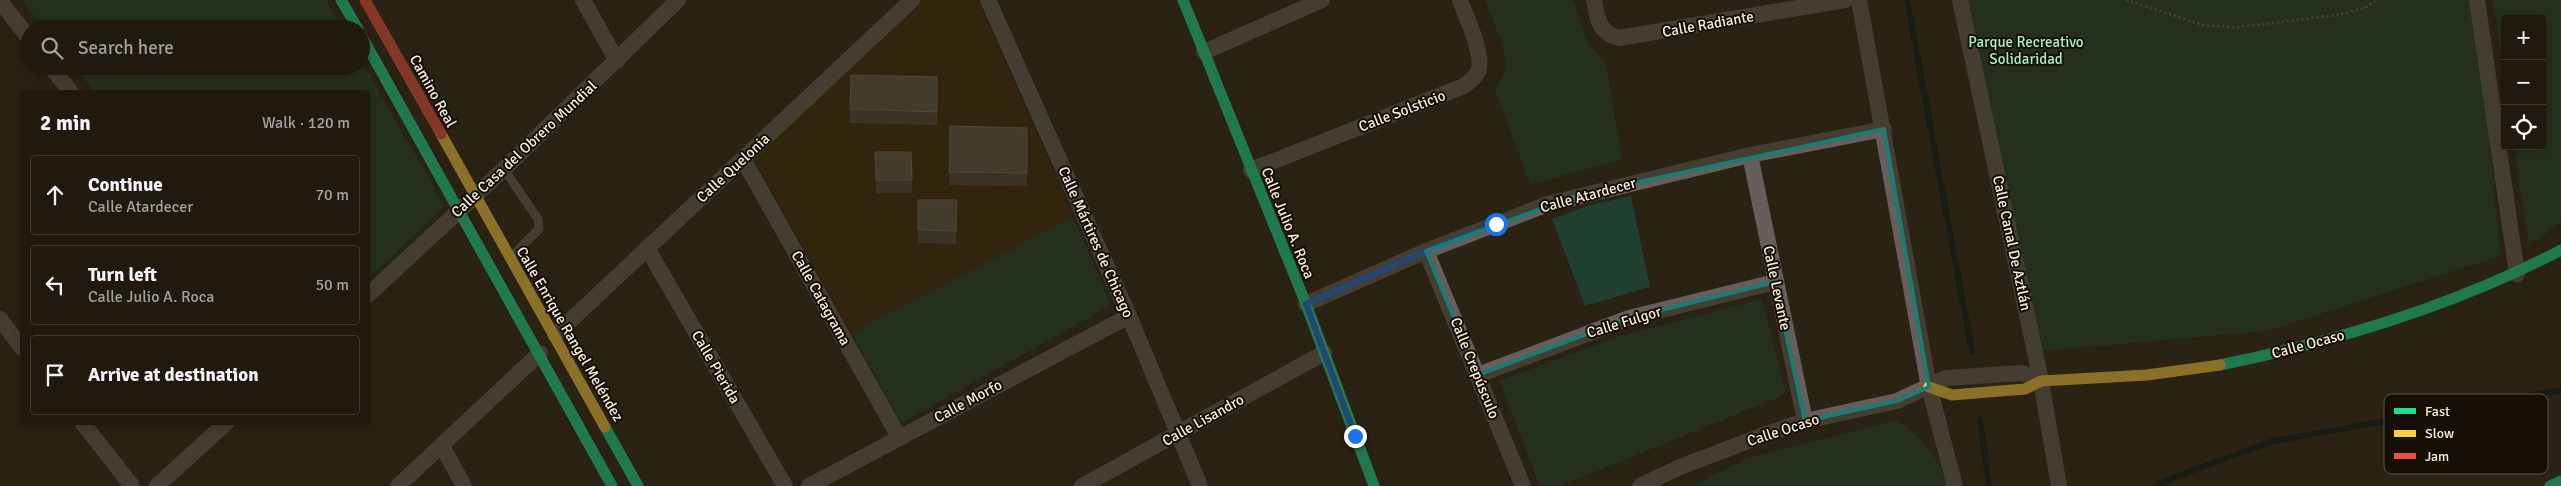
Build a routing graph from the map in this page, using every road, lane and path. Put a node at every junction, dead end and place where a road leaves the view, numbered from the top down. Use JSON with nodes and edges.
{"nodes":[{"id":1,"x":342,"y":0,"type":"edge"},
{"id":2,"x":365,"y":0,"type":"edge"},
{"id":3,"x":583,"y":0,"type":"edge"},
{"id":4,"x":678,"y":0,"type":"edge"},
{"id":5,"x":912,"y":0,"type":"edge"},
{"id":6,"x":988,"y":0,"type":"edge"},
{"id":7,"x":1184,"y":0,"type":"edge"},
{"id":8,"x":1322,"y":0,"type":"edge"},
{"id":9,"x":1460,"y":0,"type":"edge"},
{"id":10,"x":1594,"y":0,"type":"edge"},
{"id":11,"x":1845,"y":0,"type":"edge"},
{"id":12,"x":1859,"y":0,"type":"edge"},
{"id":13,"x":1960,"y":0,"type":"edge"},
{"id":14,"x":2126,"y":0,"type":"edge"},
{"id":15,"x":2377,"y":0,"type":"edge"},
{"id":16,"x":2477,"y":0,"type":"edge"},
{"id":17,"x":0,"y":1,"type":"edge"},
{"id":18,"x":353,"y":20,"type":"edge"},
{"id":19,"x":20,"y":27,"type":"edge"},
{"id":20,"x":370,"y":51,"type":"edge"},
{"id":21,"x":1204,"y":52,"type":"junction"},
{"id":22,"x":617,"y":62,"type":"junction"},
{"id":23,"x":57,"y":75,"type":"edge"},
{"id":24,"x":69,"y":90,"type":"edge"},
{"id":25,"x":1884,"y":129,"type":"junction"},
{"id":26,"x":1750,"y":155,"type":"junction"},
{"id":27,"x":743,"y":160,"type":"junction"},
{"id":28,"x":504,"y":169,"type":"junction"},
{"id":29,"x":1251,"y":170,"type":"junction"},
{"id":30,"x":475,"y":196,"type":"junction"},
{"id":31,"x":460,"y":210,"type":"junction"},
{"id":32,"x":647,"y":248,"type":"junction"},
{"id":33,"x":2561,"y":250,"type":"edge"},
{"id":34,"x":1426,"y":251,"type":"junction"},
{"id":35,"x":510,"y":258,"type":"junction"},
{"id":36,"x":2517,"y":274,"type":"junction"},
{"id":37,"x":1775,"y":282,"type":"junction"},
{"id":38,"x":370,"y":293,"type":"edge"},
{"id":39,"x":1306,"y":304,"type":"junction"},
{"id":40,"x":1128,"y":316,"type":"junction"},
{"id":41,"x":0,"y":319,"type":"edge"},
{"id":42,"x":554,"y":335,"type":"junction"},
{"id":43,"x":20,"y":345,"type":"edge"},
{"id":44,"x":540,"y":353,"type":"junction"},
{"id":45,"x":1324,"y":353,"type":"junction"},
{"id":46,"x":1478,"y":375,"type":"junction"},
{"id":47,"x":2042,"y":381,"type":"junction"},
{"id":48,"x":1929,"y":387,"type":"junction"},
{"id":49,"x":1805,"y":421,"type":"junction"},
{"id":50,"x":84,"y":425,"type":"edge"},
{"id":51,"x":224,"y":425,"type":"edge"},
{"id":52,"x":1179,"y":433,"type":"junction"},
{"id":53,"x":899,"y":437,"type":"junction"},
{"id":54,"x":442,"y":446,"type":"junction"},
{"id":55,"x":2561,"y":481,"type":"edge"},
{"id":56,"x":132,"y":486,"type":"edge"},
{"id":57,"x":157,"y":486,"type":"edge"},
{"id":58,"x":398,"y":486,"type":"edge"},
{"id":59,"x":464,"y":486,"type":"edge"},
{"id":60,"x":612,"y":486,"type":"edge"},
{"id":61,"x":638,"y":486,"type":"edge"},
{"id":62,"x":785,"y":486,"type":"edge"},
{"id":63,"x":808,"y":486,"type":"edge"},
{"id":64,"x":1082,"y":486,"type":"edge"},
{"id":65,"x":1200,"y":486,"type":"edge"},
{"id":66,"x":1374,"y":486,"type":"edge"},
{"id":67,"x":1523,"y":486,"type":"edge"},
{"id":68,"x":1640,"y":486,"type":"edge"},
{"id":69,"x":1955,"y":486,"type":"edge"},
{"id":70,"x":2059,"y":486,"type":"edge"},
{"id":71,"x":2550,"y":486,"type":"edge"}],
"edges":[{"from":1,"to":18,"type":"street"},
{"from":2,"to":30,"type":"street","name":"Camino Real"},
{"from":3,"to":22,"type":"street"},
{"from":4,"to":22,"type":"street","name":"Calle Casa del Obrero Mundial"},
{"from":5,"to":27,"type":"street","name":"Calle Quelonia"},
{"from":6,"to":40,"type":"street","name":"Calle Mártires de Chicago"},
{"from":7,"to":21,"type":"street","name":"Calle Julio A. Roca"},
{"from":8,"to":21,"type":"street"},
{"from":9,"to":29,"type":"street","name":"Calle Solsticio"},
{"from":10,"to":11,"type":"street","name":"Calle Radiante"},
{"from":12,"to":25,"type":"street"},
{"from":13,"to":47,"type":"street","name":"Calle Canal De Aztlán"},
{"from":14,"to":15,"type":"path"},
{"from":16,"to":36,"type":"street"},
{"from":17,"to":19,"type":"street"},
{"from":20,"to":31,"type":"street"},
{"from":21,"to":29,"type":"street","name":"Calle Julio A. Roca"},
{"from":22,"to":28,"type":"street","name":"Calle Casa del Obrero Mundial"},
{"from":23,"to":24,"type":"street"},
{"from":25,"to":26,"type":"street","name":"Calle Atardecer"},
{"from":25,"to":48,"type":"street"},
{"from":26,"to":34,"type":"street","name":"Calle Atardecer"},
{"from":26,"to":37,"type":"street","name":"Calle Levante"},
{"from":27,"to":32,"type":"street","name":"Calle Quelonia"},
{"from":27,"to":53,"type":"street","name":"Calle Catagrama"},
{"from":28,"to":30,"type":"street","name":"Calle Casa del Obrero Mundial"},
{"from":28,"to":35,"type":"lane"},
{"from":29,"to":39,"type":"street","name":"Calle Julio A. Roca"},
{"from":30,"to":31,"type":"street","name":"Calle Casa del Obrero Mundial"},
{"from":30,"to":35,"type":"street","name":"Calle Enrique Rangel Meléndez"},
{"from":31,"to":38,"type":"street","name":"Calle Casa del Obrero Mundial"},
{"from":31,"to":44,"type":"street"},
{"from":32,"to":42,"type":"street","name":"Calle Quelonia"},
{"from":32,"to":62,"type":"street","name":"Calle Pierida"},
{"from":33,"to":36,"type":"street","name":"Calle Ocaso"},
{"from":34,"to":39,"type":"street","name":"Calle Atardecer"},
{"from":34,"to":46,"type":"street","name":"Calle Crepúsculo"},
{"from":35,"to":42,"type":"street","name":"Calle Enrique Rangel Meléndez"},
{"from":36,"to":47,"type":"street","name":"Calle Ocaso"},
{"from":37,"to":46,"type":"street","name":"Calle Fulgor"},
{"from":37,"to":49,"type":"street","name":"Calle Levante"},
{"from":39,"to":45,"type":"street","name":"Calle Julio A. Roca"},
{"from":40,"to":52,"type":"street","name":"Calle Mártires de Chicago"},
{"from":40,"to":53,"type":"street","name":"Calle Morfo"},
{"from":41,"to":43,"type":"street"},
{"from":42,"to":61,"type":"street","name":"Calle Enrique Rangel Meléndez"},
{"from":44,"to":54,"type":"street"},
{"from":44,"to":60,"type":"street"},
{"from":45,"to":52,"type":"street","name":"Calle Lisandro"},
{"from":45,"to":66,"type":"street","name":"Calle Julio A. Roca"},
{"from":46,"to":67,"type":"street","name":"Calle Crepúsculo"},
{"from":47,"to":48,"type":"street","name":"Calle Ocaso"},
{"from":47,"to":70,"type":"street","name":"Calle Canal De Aztlán"},
{"from":48,"to":49,"type":"street","name":"Calle Ocaso"},
{"from":48,"to":69,"type":"street"},
{"from":49,"to":68,"type":"street","name":"Calle Ocaso"},
{"from":50,"to":56,"type":"street"},
{"from":51,"to":57,"type":"street"},
{"from":52,"to":64,"type":"street","name":"Calle Lisandro"},
{"from":52,"to":65,"type":"street","name":"Calle Mártires de Chicago"},
{"from":53,"to":63,"type":"street","name":"Calle Morfo"},
{"from":54,"to":58,"type":"street"},
{"from":54,"to":59,"type":"street"},
{"from":55,"to":71,"type":"street"}]}
